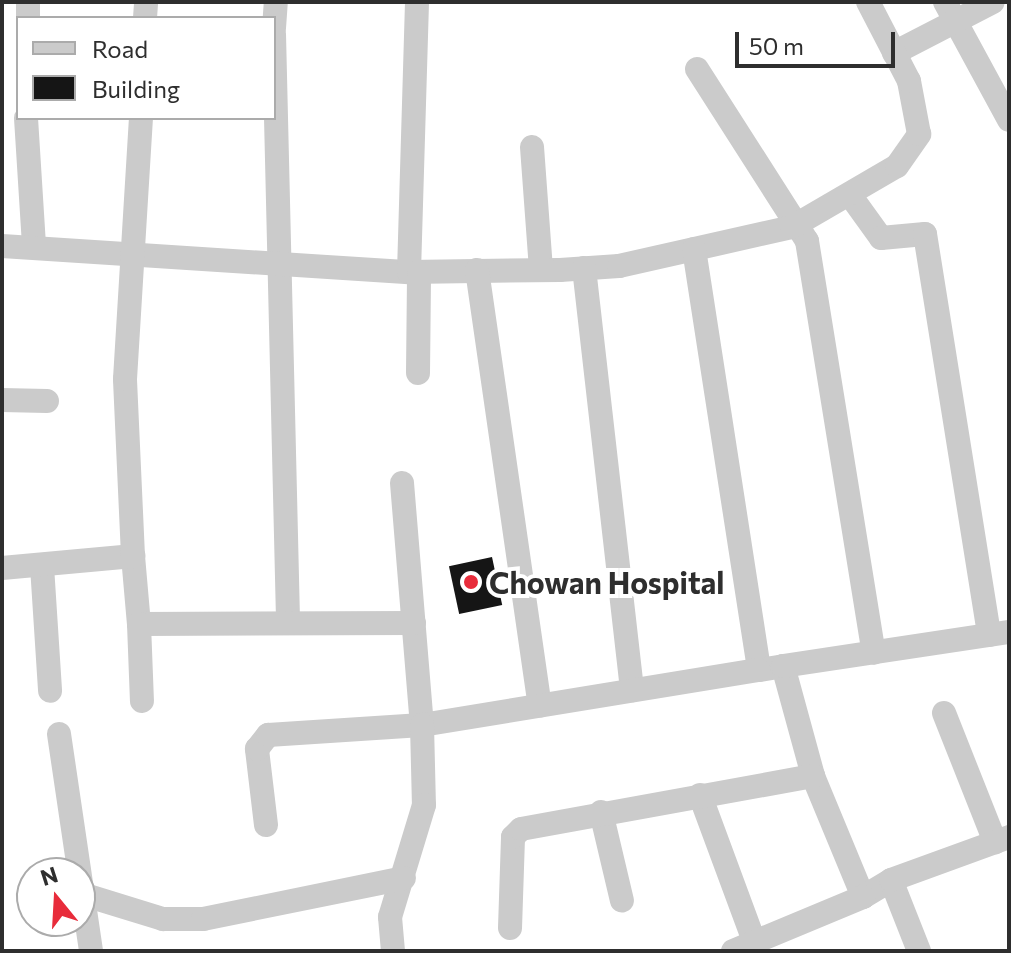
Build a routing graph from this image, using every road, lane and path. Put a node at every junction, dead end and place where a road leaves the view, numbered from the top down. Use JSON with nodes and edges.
{"nodes":[{"id":1,"x":417,"y":2,"type":"edge"},
{"id":2,"x":868,"y":2,"type":"edge"},
{"id":3,"x":993,"y":2,"type":"edge"},
{"id":4,"x":950,"y":11,"type":"edge"},
{"id":5,"x":894,"y":53,"type":"junction"},
{"id":6,"x":697,"y":69,"type":"dead end"},
{"id":7,"x":26,"y":120,"type":"edge"},
{"id":8,"x":141,"y":120,"type":"edge"},
{"id":9,"x":276,"y":120,"type":"edge"},
{"id":10,"x":1009,"y":120,"type":"edge"},
{"id":11,"x":532,"y":147,"type":"dead end"},
{"id":12,"x":850,"y":195,"type":"junction"},
{"id":13,"x":796,"y":224,"type":"junction"},
{"id":14,"x":34,"y":245,"type":"junction"},
{"id":15,"x":2,"y":246,"type":"edge"},
{"id":16,"x":694,"y":249,"type":"junction"},
{"id":17,"x":135,"y":260,"type":"junction"},
{"id":18,"x":278,"y":266,"type":"junction"},
{"id":19,"x":584,"y":268,"type":"junction"},
{"id":20,"x":477,"y":270,"type":"junction"},
{"id":21,"x":541,"y":270,"type":"junction"},
{"id":22,"x":414,"y":272,"type":"junction"},
{"id":23,"x":418,"y":373,"type":"dead end"},
{"id":24,"x":2,"y":400,"type":"edge"},
{"id":25,"x":47,"y":401,"type":"dead end"},
{"id":26,"x":402,"y":483,"type":"dead end"},
{"id":27,"x":133,"y":556,"type":"junction"},
{"id":28,"x":42,"y":566,"type":"junction"},
{"id":29,"x":2,"y":568,"type":"edge"},
{"id":30,"x":288,"y":621,"type":"junction"},
{"id":31,"x":414,"y":623,"type":"junction"},
{"id":32,"x":139,"y":624,"type":"junction"},
{"id":33,"x":999,"y":634,"type":"edge"},
{"id":34,"x":874,"y":653,"type":"junction"},
{"id":35,"x":783,"y":666,"type":"junction"},
{"id":36,"x":759,"y":670,"type":"junction"},
{"id":37,"x":632,"y":690,"type":"junction"},
{"id":38,"x":50,"y":691,"type":"dead end"},
{"id":39,"x":142,"y":701,"type":"dead end"},
{"id":40,"x":540,"y":705,"type":"junction"},
{"id":41,"x":944,"y":713,"type":"dead end"},
{"id":42,"x":422,"y":725,"type":"junction"},
{"id":43,"x":59,"y":734,"type":"dead end"},
{"id":44,"x":813,"y":776,"type":"junction"},
{"id":45,"x":700,"y":795,"type":"junction"},
{"id":46,"x":601,"y":812,"type":"junction"},
{"id":47,"x":266,"y":825,"type":"dead end"},
{"id":48,"x":1002,"y":840,"type":"edge"},
{"id":49,"x":79,"y":857,"type":"edge"},
{"id":50,"x":404,"y":878,"type":"junction"},
{"id":51,"x":891,"y":880,"type":"junction"},
{"id":52,"x":863,"y":897,"type":"junction"},
{"id":53,"x":96,"y":898,"type":"edge"},
{"id":54,"x":622,"y":901,"type":"dead end"},
{"id":55,"x":510,"y":928,"type":"dead end"},
{"id":56,"x":744,"y":947,"type":"edge"},
{"id":57,"x":393,"y":951,"type":"edge"},
{"id":58,"x":919,"y":951,"type":"edge"}],
"edges":[{"from":1,"to":22,"type":"street"},
{"from":2,"to":5,"type":"street"},
{"from":3,"to":4,"type":"street"},
{"from":4,"to":5,"type":"street"},
{"from":4,"to":10,"type":"street"},
{"from":5,"to":12,"type":"street"},
{"from":6,"to":13,"type":"street"},
{"from":7,"to":14,"type":"street"},
{"from":8,"to":17,"type":"street"},
{"from":9,"to":18,"type":"street"},
{"from":11,"to":21,"type":"street"},
{"from":12,"to":13,"type":"street"},
{"from":12,"to":33,"type":"street"},
{"from":13,"to":16,"type":"street"},
{"from":13,"to":34,"type":"street"},
{"from":14,"to":15,"type":"street"},
{"from":14,"to":17,"type":"street"},
{"from":16,"to":19,"type":"street"},
{"from":16,"to":36,"type":"street"},
{"from":17,"to":18,"type":"street"},
{"from":17,"to":27,"type":"street"},
{"from":18,"to":22,"type":"street"},
{"from":18,"to":30,"type":"street"},
{"from":19,"to":21,"type":"street"},
{"from":19,"to":37,"type":"street"},
{"from":20,"to":21,"type":"street"},
{"from":20,"to":22,"type":"street"},
{"from":20,"to":40,"type":"street"},
{"from":22,"to":23,"type":"street"},
{"from":24,"to":25,"type":"street"},
{"from":26,"to":31,"type":"street"},
{"from":27,"to":28,"type":"street"},
{"from":27,"to":32,"type":"street"},
{"from":28,"to":29,"type":"street"},
{"from":28,"to":38,"type":"street"},
{"from":30,"to":31,"type":"street"},
{"from":30,"to":32,"type":"street"},
{"from":31,"to":42,"type":"street"},
{"from":32,"to":39,"type":"street"},
{"from":33,"to":34,"type":"street"},
{"from":34,"to":35,"type":"street"},
{"from":35,"to":36,"type":"street"},
{"from":35,"to":44,"type":"street"},
{"from":36,"to":37,"type":"street"},
{"from":37,"to":40,"type":"street"},
{"from":40,"to":42,"type":"street"},
{"from":41,"to":48,"type":"street"},
{"from":42,"to":47,"type":"street"},
{"from":42,"to":50,"type":"street"},
{"from":43,"to":49,"type":"street"},
{"from":44,"to":45,"type":"street"},
{"from":44,"to":52,"type":"street"},
{"from":45,"to":46,"type":"street"},
{"from":45,"to":56,"type":"street"},
{"from":46,"to":54,"type":"street"},
{"from":46,"to":55,"type":"street"},
{"from":48,"to":51,"type":"street"},
{"from":50,"to":53,"type":"street"},
{"from":50,"to":57,"type":"street"},
{"from":51,"to":52,"type":"street"},
{"from":51,"to":58,"type":"street"},
{"from":52,"to":56,"type":"street"}]}
